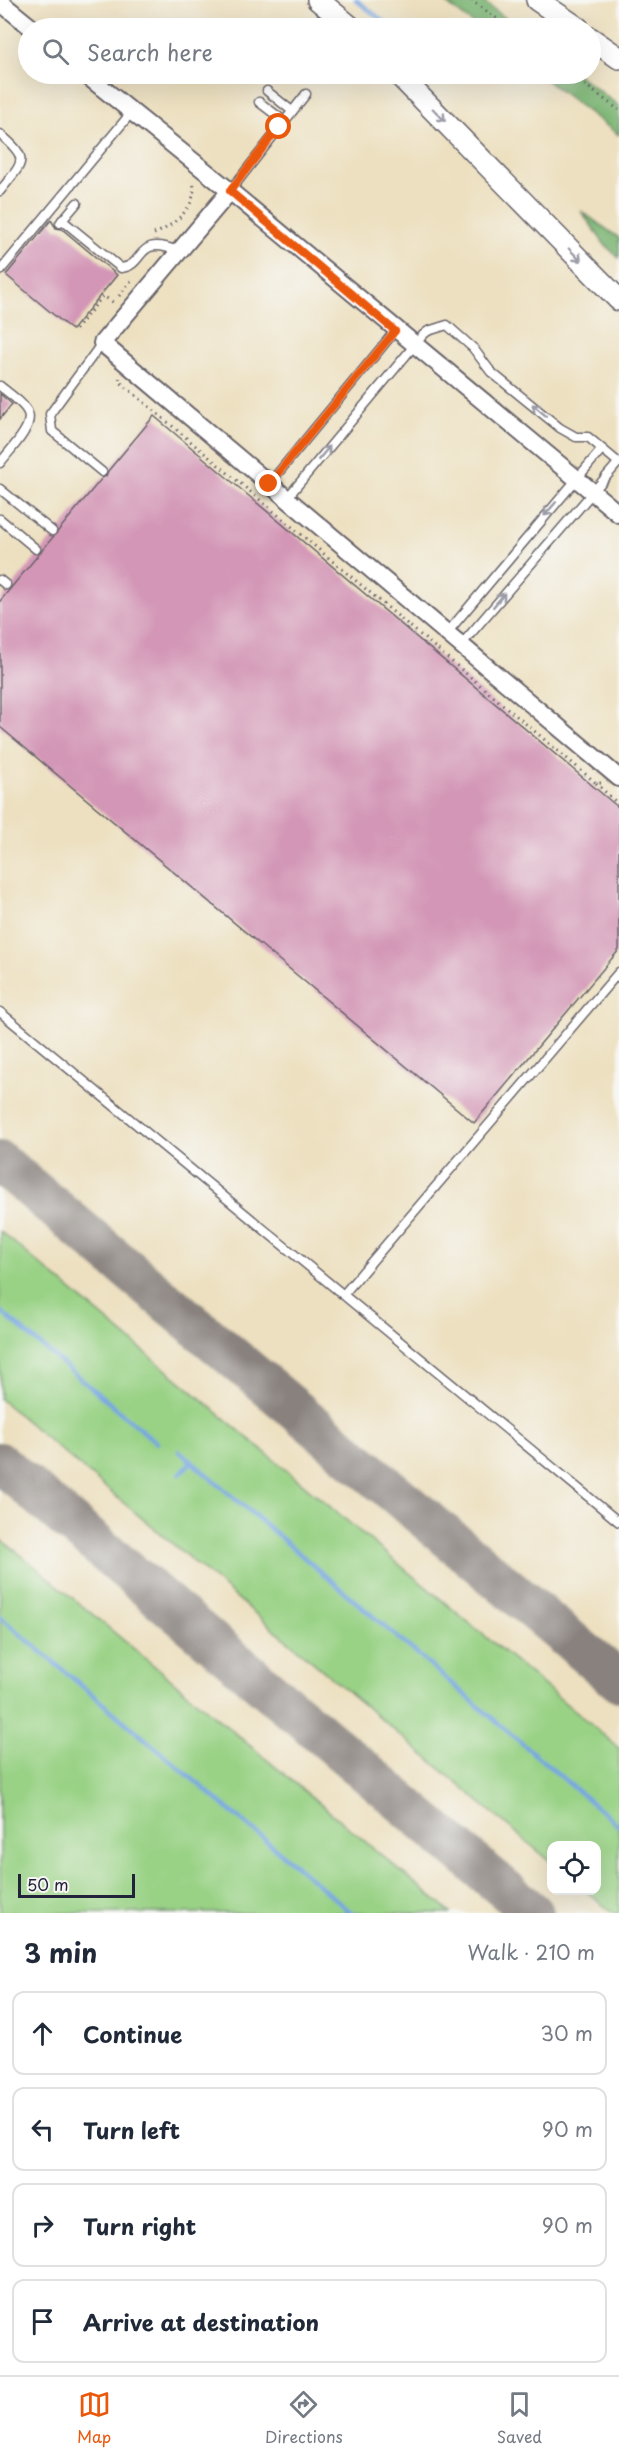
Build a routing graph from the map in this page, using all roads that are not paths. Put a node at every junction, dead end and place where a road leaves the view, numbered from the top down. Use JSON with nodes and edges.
{"nodes":[{"id":1,"x":318,"y":0,"type":"edge"},
{"id":2,"x":537,"y":0,"type":"edge"},
{"id":3,"x":0,"y":2,"type":"edge"},
{"id":4,"x":20,"y":18,"type":"edge"},
{"id":5,"x":340,"y":18,"type":"edge"},
{"id":6,"x":563,"y":18,"type":"edge"},
{"id":7,"x":601,"y":45,"type":"edge"},
{"id":8,"x":619,"y":58,"type":"edge"},
{"id":9,"x":97,"y":84,"type":"edge"},
{"id":10,"x":408,"y":84,"type":"edge"},
{"id":11,"x":267,"y":91,"type":"dead end"},
{"id":12,"x":306,"y":94,"type":"dead end"},
{"id":13,"x":258,"y":102,"type":"dead end"},
{"id":14,"x":292,"y":111,"type":"junction"},
{"id":15,"x":131,"y":113,"type":"junction"},
{"id":16,"x":284,"y":121,"type":"junction"},
{"id":17,"x":0,"y":134,"type":"edge"},
{"id":18,"x":0,"y":191,"type":"edge"},
{"id":19,"x":230,"y":191,"type":"junction"},
{"id":20,"x":77,"y":204,"type":"dead end"},
{"id":21,"x":178,"y":251,"type":"junction"},
{"id":22,"x":0,"y":271,"type":"edge"},
{"id":23,"x":619,"y":300,"type":"edge"},
{"id":24,"x":395,"y":331,"type":"junction"},
{"id":25,"x":102,"y":343,"type":"junction"},
{"id":26,"x":414,"y":346,"type":"junction"},
{"id":27,"x":0,"y":386,"type":"edge"},
{"id":28,"x":602,"y":449,"type":"junction"},
{"id":29,"x":0,"y":463,"type":"edge"},
{"id":30,"x":619,"y":463,"type":"edge"},
{"id":31,"x":102,"y":472,"type":"dead end"},
{"id":32,"x":576,"y":478,"type":"junction"},
{"id":33,"x":269,"y":484,"type":"junction"},
{"id":34,"x":0,"y":489,"type":"edge"},
{"id":35,"x":593,"y":491,"type":"junction"},
{"id":36,"x":287,"y":498,"type":"junction"},
{"id":37,"x":619,"y":514,"type":"edge"},
{"id":38,"x":0,"y":519,"type":"edge"},
{"id":39,"x":52,"y":531,"type":"dead end"},
{"id":40,"x":36,"y":549,"type":"dead end"},
{"id":41,"x":447,"y":633,"type":"junction"},
{"id":42,"x":461,"y":645,"type":"junction"},
{"id":43,"x":615,"y":783,"type":"edge"},
{"id":44,"x":619,"y":972,"type":"edge"},
{"id":45,"x":0,"y":1012,"type":"edge"},
{"id":46,"x":343,"y":1295,"type":"junction"},
{"id":47,"x":619,"y":1522,"type":"edge"}],
"edges":[{"from":1,"to":5,"type":"street"},
{"from":2,"to":6,"type":"street"},
{"from":3,"to":4,"type":"street"},
{"from":7,"to":8,"type":"street"},
{"from":9,"to":15,"type":"street"},
{"from":10,"to":23,"type":"street","one_way":true},
{"from":11,"to":14,"type":"lane"},
{"from":12,"to":14,"type":"lane"},
{"from":13,"to":16,"type":"lane"},
{"from":14,"to":16,"type":"lane"},
{"from":15,"to":19,"type":"street"},
{"from":15,"to":22,"type":"lane"},
{"from":16,"to":19,"type":"lane"},
{"from":17,"to":18,"type":"lane"},
{"from":19,"to":21,"type":"street"},
{"from":19,"to":24,"type":"street"},
{"from":20,"to":21,"type":"lane"},
{"from":21,"to":25,"type":"street"},
{"from":24,"to":26,"type":"street"},
{"from":24,"to":33,"type":"lane"},
{"from":25,"to":31,"type":"lane"},
{"from":25,"to":33,"type":"street"},
{"from":28,"to":26,"type":"lane","one_way":true},
{"from":26,"to":32,"type":"street"},
{"from":36,"to":26,"type":"lane","one_way":true},
{"from":27,"to":29,"type":"lane"},
{"from":28,"to":30,"type":"lane"},
{"from":28,"to":32,"type":"lane"},
{"from":30,"to":35,"type":"lane"},
{"from":32,"to":35,"type":"street"},
{"from":32,"to":41,"type":"lane","one_way":true},
{"from":33,"to":36,"type":"street"},
{"from":34,"to":39,"type":"lane"},
{"from":35,"to":37,"type":"street"},
{"from":42,"to":35,"type":"lane","one_way":true},
{"from":36,"to":41,"type":"street"},
{"from":38,"to":40,"type":"lane"},
{"from":41,"to":42,"type":"street"},
{"from":42,"to":43,"type":"street"},
{"from":44,"to":46,"type":"lane"},
{"from":45,"to":46,"type":"lane"},
{"from":46,"to":47,"type":"lane"}]}
